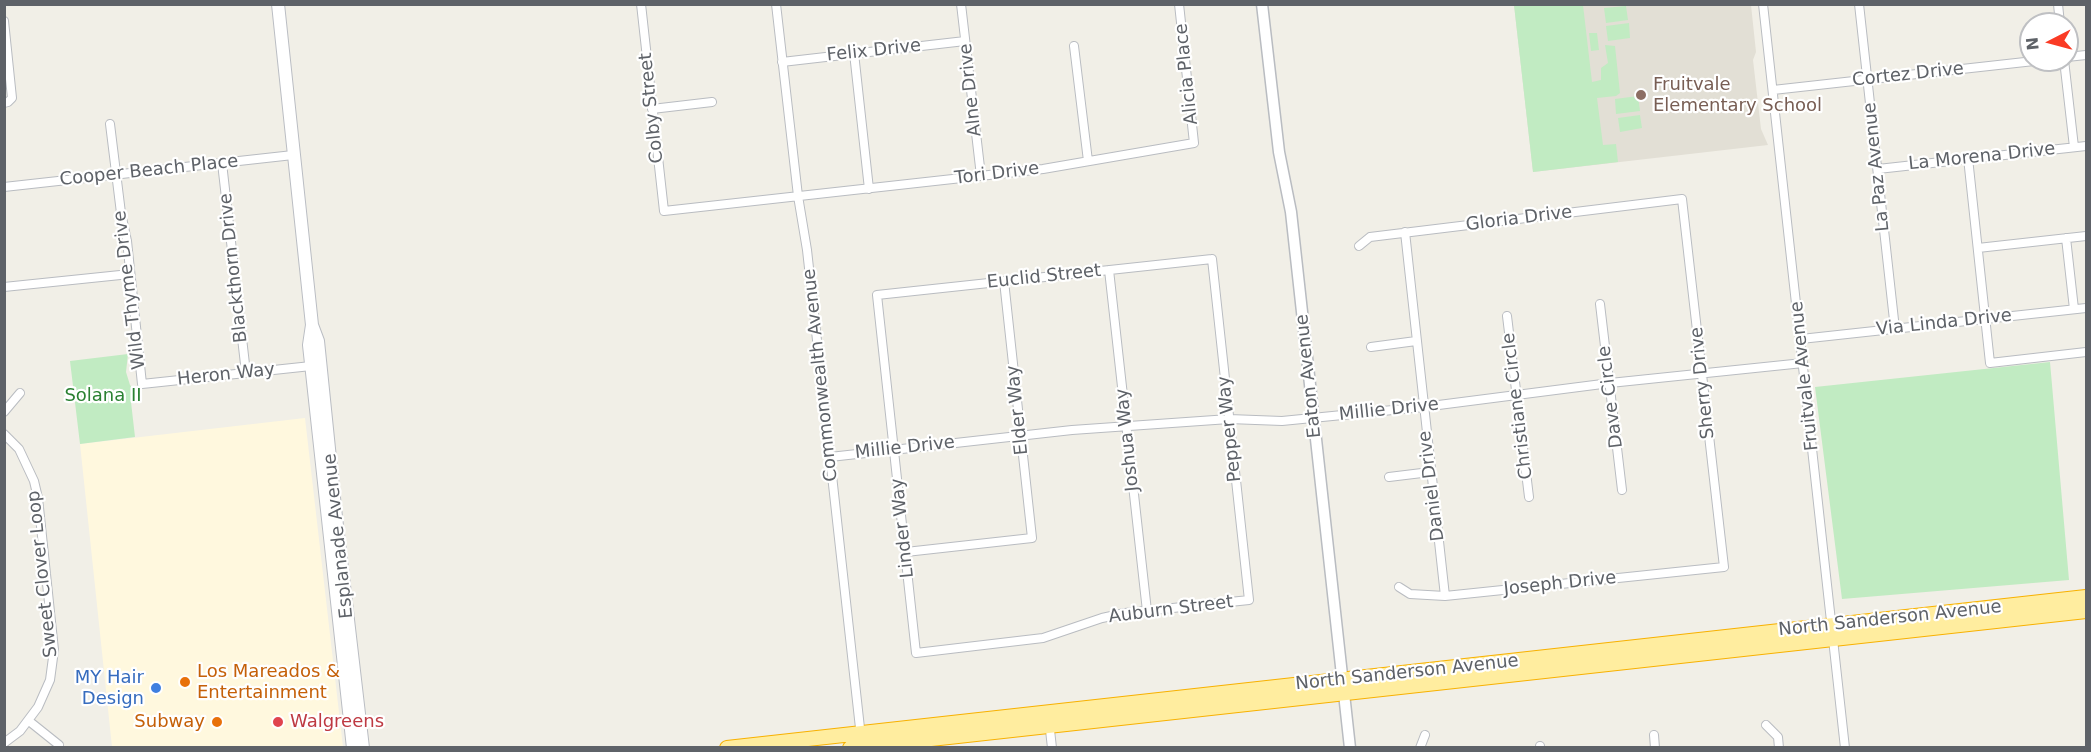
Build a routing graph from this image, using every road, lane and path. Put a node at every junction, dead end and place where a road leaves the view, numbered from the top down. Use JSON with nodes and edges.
{"nodes":[{"id":1,"x":278,"y":4,"type":"edge"},
{"id":2,"x":641,"y":4,"type":"edge"},
{"id":3,"x":776,"y":4,"type":"edge"},
{"id":4,"x":961,"y":4,"type":"edge"},
{"id":5,"x":1179,"y":4,"type":"edge"},
{"id":6,"x":1262,"y":4,"type":"edge"},
{"id":7,"x":1763,"y":4,"type":"edge"},
{"id":8,"x":1860,"y":4,"type":"edge"},
{"id":9,"x":4,"y":21,"type":"edge"},
{"id":10,"x":966,"y":41,"type":"junction"},
{"id":11,"x":1074,"y":46,"type":"dead end"},
{"id":12,"x":854,"y":53,"type":"junction"},
{"id":13,"x":782,"y":62,"type":"junction"},
{"id":14,"x":2019,"y":63,"type":"edge"},
{"id":15,"x":2067,"y":72,"type":"edge"},
{"id":16,"x":1868,"y":80,"type":"junction"},
{"id":17,"x":1773,"y":90,"type":"junction"},
{"id":18,"x":712,"y":102,"type":"dead end"},
{"id":19,"x":4,"y":103,"type":"edge"},
{"id":20,"x":652,"y":109,"type":"junction"},
{"id":21,"x":110,"y":124,"type":"dead end"},
{"id":22,"x":1194,"y":143,"type":"joint"},
{"id":23,"x":2086,"y":146,"type":"edge"},
{"id":24,"x":2074,"y":147,"type":"junction"},
{"id":25,"x":293,"y":155,"type":"junction"},
{"id":26,"x":1968,"y":158,"type":"junction"},
{"id":27,"x":1088,"y":161,"type":"junction"},
{"id":28,"x":222,"y":163,"type":"junction"},
{"id":29,"x":1878,"y":169,"type":"junction"},
{"id":30,"x":116,"y":175,"type":"junction"},
{"id":31,"x":981,"y":176,"type":"junction"},
{"id":32,"x":4,"y":187,"type":"edge"},
{"id":33,"x":869,"y":189,"type":"junction"},
{"id":34,"x":798,"y":196,"type":"junction"},
{"id":35,"x":1682,"y":200,"type":"joint"},
{"id":36,"x":664,"y":211,"type":"joint"},
{"id":37,"x":1405,"y":232,"type":"junction"},
{"id":38,"x":2086,"y":236,"type":"edge"},
{"id":39,"x":2066,"y":238,"type":"junction"},
{"id":40,"x":1359,"y":246,"type":"dead end"},
{"id":41,"x":1978,"y":248,"type":"junction"},
{"id":42,"x":1212,"y":259,"type":"joint"},
{"id":43,"x":1109,"y":270,"type":"junction"},
{"id":44,"x":130,"y":274,"type":"junction"},
{"id":45,"x":1004,"y":281,"type":"junction"},
{"id":46,"x":4,"y":288,"type":"edge"},
{"id":47,"x":877,"y":295,"type":"joint"},
{"id":48,"x":1600,"y":304,"type":"dead end"},
{"id":49,"x":2086,"y":308,"type":"edge"},
{"id":50,"x":2074,"y":309,"type":"junction"},
{"id":51,"x":1507,"y":316,"type":"dead end"},
{"id":52,"x":1986,"y":319,"type":"junction"},
{"id":53,"x":312,"y":325,"type":"junction"},
{"id":54,"x":1895,"y":328,"type":"junction"},
{"id":55,"x":1801,"y":339,"type":"junction"},
{"id":56,"x":1416,"y":341,"type":"junction"},
{"id":57,"x":1371,"y":347,"type":"dead end"},
{"id":58,"x":2086,"y":352,"type":"edge"},
{"id":59,"x":1803,"y":363,"type":"junction"},
{"id":60,"x":311,"y":366,"type":"junction"},
{"id":61,"x":246,"y":373,"type":"junction"},
{"id":62,"x":1702,"y":373,"type":"junction"},
{"id":63,"x":1610,"y":383,"type":"junction"},
{"id":64,"x":142,"y":384,"type":"joint"},
{"id":65,"x":20,"y":393,"type":"dead end"},
{"id":66,"x":1517,"y":395,"type":"junction"},
{"id":67,"x":1423,"y":407,"type":"junction"},
{"id":68,"x":4,"y":412,"type":"edge"},
{"id":69,"x":1314,"y":417,"type":"junction"},
{"id":70,"x":1229,"y":419,"type":"junction"},
{"id":71,"x":1126,"y":427,"type":"junction"},
{"id":72,"x":4,"y":434,"type":"edge"},
{"id":73,"x":1021,"y":436,"type":"junction"},
{"id":74,"x":894,"y":449,"type":"junction"},
{"id":75,"x":830,"y":457,"type":"junction"},
{"id":76,"x":1430,"y":472,"type":"junction"},
{"id":77,"x":1389,"y":477,"type":"dead end"},
{"id":78,"x":1622,"y":490,"type":"dead end"},
{"id":79,"x":1529,"y":497,"type":"dead end"},
{"id":80,"x":906,"y":552,"type":"junction"},
{"id":81,"x":1724,"y":567,"type":"joint"},
{"id":82,"x":1399,"y":587,"type":"dead end"},
{"id":83,"x":1445,"y":596,"type":"junction"},
{"id":84,"x":2083,"y":597,"type":"edge"},
{"id":85,"x":1249,"y":600,"type":"joint"},
{"id":86,"x":1147,"y":611,"type":"junction"},
{"id":87,"x":2086,"y":611,"type":"edge"},
{"id":88,"x":2026,"y":617,"type":"junction"},
{"id":89,"x":1832,"y":632,"type":"junction"},
{"id":90,"x":916,"y":653,"type":"joint"},
{"id":91,"x":1344,"y":686,"type":"junction"},
{"id":92,"x":1049,"y":718,"type":"junction"},
{"id":93,"x":29,"y":721,"type":"junction"},
{"id":94,"x":1766,"y":725,"type":"dead end"},
{"id":95,"x":1425,"y":735,"type":"dead end"},
{"id":96,"x":1654,"y":735,"type":"dead end"},
{"id":97,"x":857,"y":742,"type":"edge"},
{"id":98,"x":4,"y":743,"type":"edge"},
{"id":99,"x":59,"y":745,"type":"dead end"},
{"id":100,"x":353,"y":747,"type":"edge"},
{"id":101,"x":363,"y":747,"type":"edge"},
{"id":102,"x":727,"y":747,"type":"edge"},
{"id":103,"x":1052,"y":747,"type":"edge"},
{"id":104,"x":1350,"y":747,"type":"edge"},
{"id":105,"x":1419,"y":747,"type":"edge"},
{"id":106,"x":1655,"y":747,"type":"edge"},
{"id":107,"x":1779,"y":747,"type":"edge"},
{"id":108,"x":1845,"y":747,"type":"edge"}],
"edges":[{"from":1,"to":25,"type":"main road","name":"Esplanade Avenue"},
{"from":2,"to":20,"type":"street","name":"Colby Street"},
{"from":3,"to":13,"type":"street","name":"Commonwealth Avenue"},
{"from":4,"to":10,"type":"street","name":"Alne Drive"},
{"from":5,"to":22,"type":"street","name":"Alicia Place"},
{"from":6,"to":69,"type":"street","name":"Eaton Avenue"},
{"from":7,"to":17,"type":"street","name":"Fruitvale Avenue"},
{"from":8,"to":16,"type":"street","name":"La Paz Avenue"},
{"from":9,"to":19,"type":"street"},
{"from":10,"to":12,"type":"street","name":"Felix Drive"},
{"from":10,"to":31,"type":"street","name":"Alne Drive"},
{"from":11,"to":27,"type":"street"},
{"from":12,"to":13,"type":"street","name":"Felix Drive"},
{"from":12,"to":33,"type":"street"},
{"from":13,"to":34,"type":"street","name":"Commonwealth Avenue"},
{"from":14,"to":16,"type":"street","name":"Cortez Drive"},
{"from":15,"to":24,"type":"street"},
{"from":16,"to":17,"type":"street","name":"Cortez Drive"},
{"from":16,"to":29,"type":"street","name":"La Paz Avenue"},
{"from":17,"to":55,"type":"street","name":"Fruitvale Avenue"},
{"from":18,"to":20,"type":"street"},
{"from":20,"to":36,"type":"street","name":"Colby Street"},
{"from":21,"to":30,"type":"street","name":"Wild Thyme Drive"},
{"from":22,"to":27,"type":"street","name":"Tori Drive"},
{"from":23,"to":24,"type":"street","name":"La Morena Drive"},
{"from":24,"to":26,"type":"street","name":"La Morena Drive"},
{"from":25,"to":28,"type":"street","name":"Cooper Beach Place"},
{"from":25,"to":53,"type":"main road","name":"Esplanade Avenue"},
{"from":26,"to":29,"type":"street","name":"La Morena Drive"},
{"from":26,"to":41,"type":"street"},
{"from":27,"to":31,"type":"street","name":"Tori Drive"},
{"from":28,"to":30,"type":"street","name":"Cooper Beach Place"},
{"from":28,"to":61,"type":"street","name":"Blackthorn Drive"},
{"from":29,"to":54,"type":"street","name":"La Paz Avenue"},
{"from":30,"to":32,"type":"street","name":"Cooper Beach Place"},
{"from":30,"to":44,"type":"street","name":"Wild Thyme Drive"},
{"from":31,"to":33,"type":"street","name":"Tori Drive"},
{"from":33,"to":34,"type":"street","name":"Tori Drive"},
{"from":34,"to":36,"type":"street","name":"Tori Drive"},
{"from":34,"to":75,"type":"street","name":"Commonwealth Avenue"},
{"from":35,"to":37,"type":"street","name":"Gloria Drive"},
{"from":35,"to":62,"type":"street","name":"Sherry Drive"},
{"from":37,"to":40,"type":"street","name":"Gloria Drive"},
{"from":37,"to":56,"type":"street","name":"Daniel Drive"},
{"from":38,"to":39,"type":"street"},
{"from":39,"to":41,"type":"street"},
{"from":39,"to":50,"type":"street"},
{"from":41,"to":52,"type":"street"},
{"from":42,"to":43,"type":"street","name":"Euclid Street"},
{"from":42,"to":70,"type":"street","name":"Pepper Way"},
{"from":43,"to":45,"type":"street","name":"Euclid Street"},
{"from":43,"to":71,"type":"street","name":"Joshua Way"},
{"from":44,"to":46,"type":"street"},
{"from":44,"to":64,"type":"street","name":"Wild Thyme Drive"},
{"from":45,"to":47,"type":"street","name":"Euclid Street"},
{"from":45,"to":73,"type":"street","name":"Elder Way"},
{"from":47,"to":74,"type":"street","name":"Linder Way"},
{"from":48,"to":63,"type":"street","name":"Dave Circle"},
{"from":49,"to":50,"type":"street","name":"Via Linda Drive"},
{"from":50,"to":52,"type":"street","name":"Via Linda Drive"},
{"from":51,"to":66,"type":"street","name":"Christiane Circle"},
{"from":52,"to":54,"type":"street","name":"Via Linda Drive"},
{"from":52,"to":58,"type":"street"},
{"from":53,"to":60,"type":"main road","name":"Esplanade Avenue"},
{"from":53,"to":101,"type":"main road","name":"Esplanade Avenue"},
{"from":54,"to":55,"type":"street","name":"Via Linda Drive"},
{"from":55,"to":59,"type":"street","name":"Fruitvale Avenue"},
{"from":56,"to":57,"type":"street"},
{"from":56,"to":67,"type":"street","name":"Daniel Drive"},
{"from":59,"to":62,"type":"street","name":"Millie Drive"},
{"from":59,"to":89,"type":"street","name":"Fruitvale Avenue"},
{"from":60,"to":61,"type":"street","name":"Heron Way"},
{"from":60,"to":100,"type":"main road","name":"Esplanade Avenue"},
{"from":61,"to":64,"type":"street","name":"Heron Way"},
{"from":62,"to":63,"type":"street","name":"Millie Drive"},
{"from":62,"to":81,"type":"street","name":"Sherry Drive"},
{"from":63,"to":66,"type":"street","name":"Millie Drive"},
{"from":63,"to":78,"type":"street","name":"Dave Circle"},
{"from":65,"to":68,"type":"street"},
{"from":66,"to":67,"type":"street","name":"Millie Drive"},
{"from":66,"to":79,"type":"street","name":"Christiane Circle"},
{"from":67,"to":69,"type":"street","name":"Millie Drive"},
{"from":67,"to":76,"type":"street","name":"Daniel Drive"},
{"from":69,"to":70,"type":"street","name":"Millie Drive"},
{"from":69,"to":91,"type":"street","name":"Eaton Avenue"},
{"from":70,"to":71,"type":"street","name":"Millie Drive"},
{"from":70,"to":85,"type":"street","name":"Pepper Way"},
{"from":71,"to":73,"type":"street","name":"Millie Drive"},
{"from":71,"to":86,"type":"street","name":"Joshua Way"},
{"from":72,"to":93,"type":"street","name":"Sweet Clover Loop"},
{"from":73,"to":74,"type":"street","name":"Millie Drive"},
{"from":73,"to":80,"type":"street","name":"Elder Way"},
{"from":74,"to":75,"type":"street","name":"Millie Drive"},
{"from":74,"to":80,"type":"street","name":"Linder Way"},
{"from":75,"to":97,"type":"street","name":"Commonwealth Avenue"},
{"from":76,"to":77,"type":"street"},
{"from":76,"to":83,"type":"street","name":"Daniel Drive"},
{"from":80,"to":90,"type":"street","name":"Linder Way"},
{"from":81,"to":83,"type":"street","name":"Joseph Drive"},
{"from":82,"to":83,"type":"street","name":"Joseph Drive"},
{"from":84,"to":88,"type":"highway"},
{"from":84,"to":89,"type":"highway","name":"North Sanderson Avenue"},
{"from":85,"to":86,"type":"street","name":"Auburn Street"},
{"from":86,"to":90,"type":"street","name":"Auburn Street"},
{"from":87,"to":88,"type":"highway","name":"North Sanderson Avenue"},
{"from":88,"to":89,"type":"highway","name":"North Sanderson Avenue"},
{"from":89,"to":91,"type":"highway","name":"North Sanderson Avenue"},
{"from":89,"to":108,"type":"street","name":"Fruitvale Avenue"},
{"from":91,"to":92,"type":"highway","name":"North Sanderson Avenue"},
{"from":91,"to":104,"type":"street","name":"Eaton Avenue"},
{"from":92,"to":97,"type":"highway","name":"North Sanderson Avenue"},
{"from":92,"to":103,"type":"street"},
{"from":93,"to":98,"type":"street","name":"Sweet Clover Loop"},
{"from":93,"to":99,"type":"street"},
{"from":94,"to":107,"type":"street"},
{"from":95,"to":105,"type":"street"},
{"from":96,"to":106,"type":"street"},
{"from":97,"to":102,"type":"highway","name":"North Sanderson Avenue"}]}
